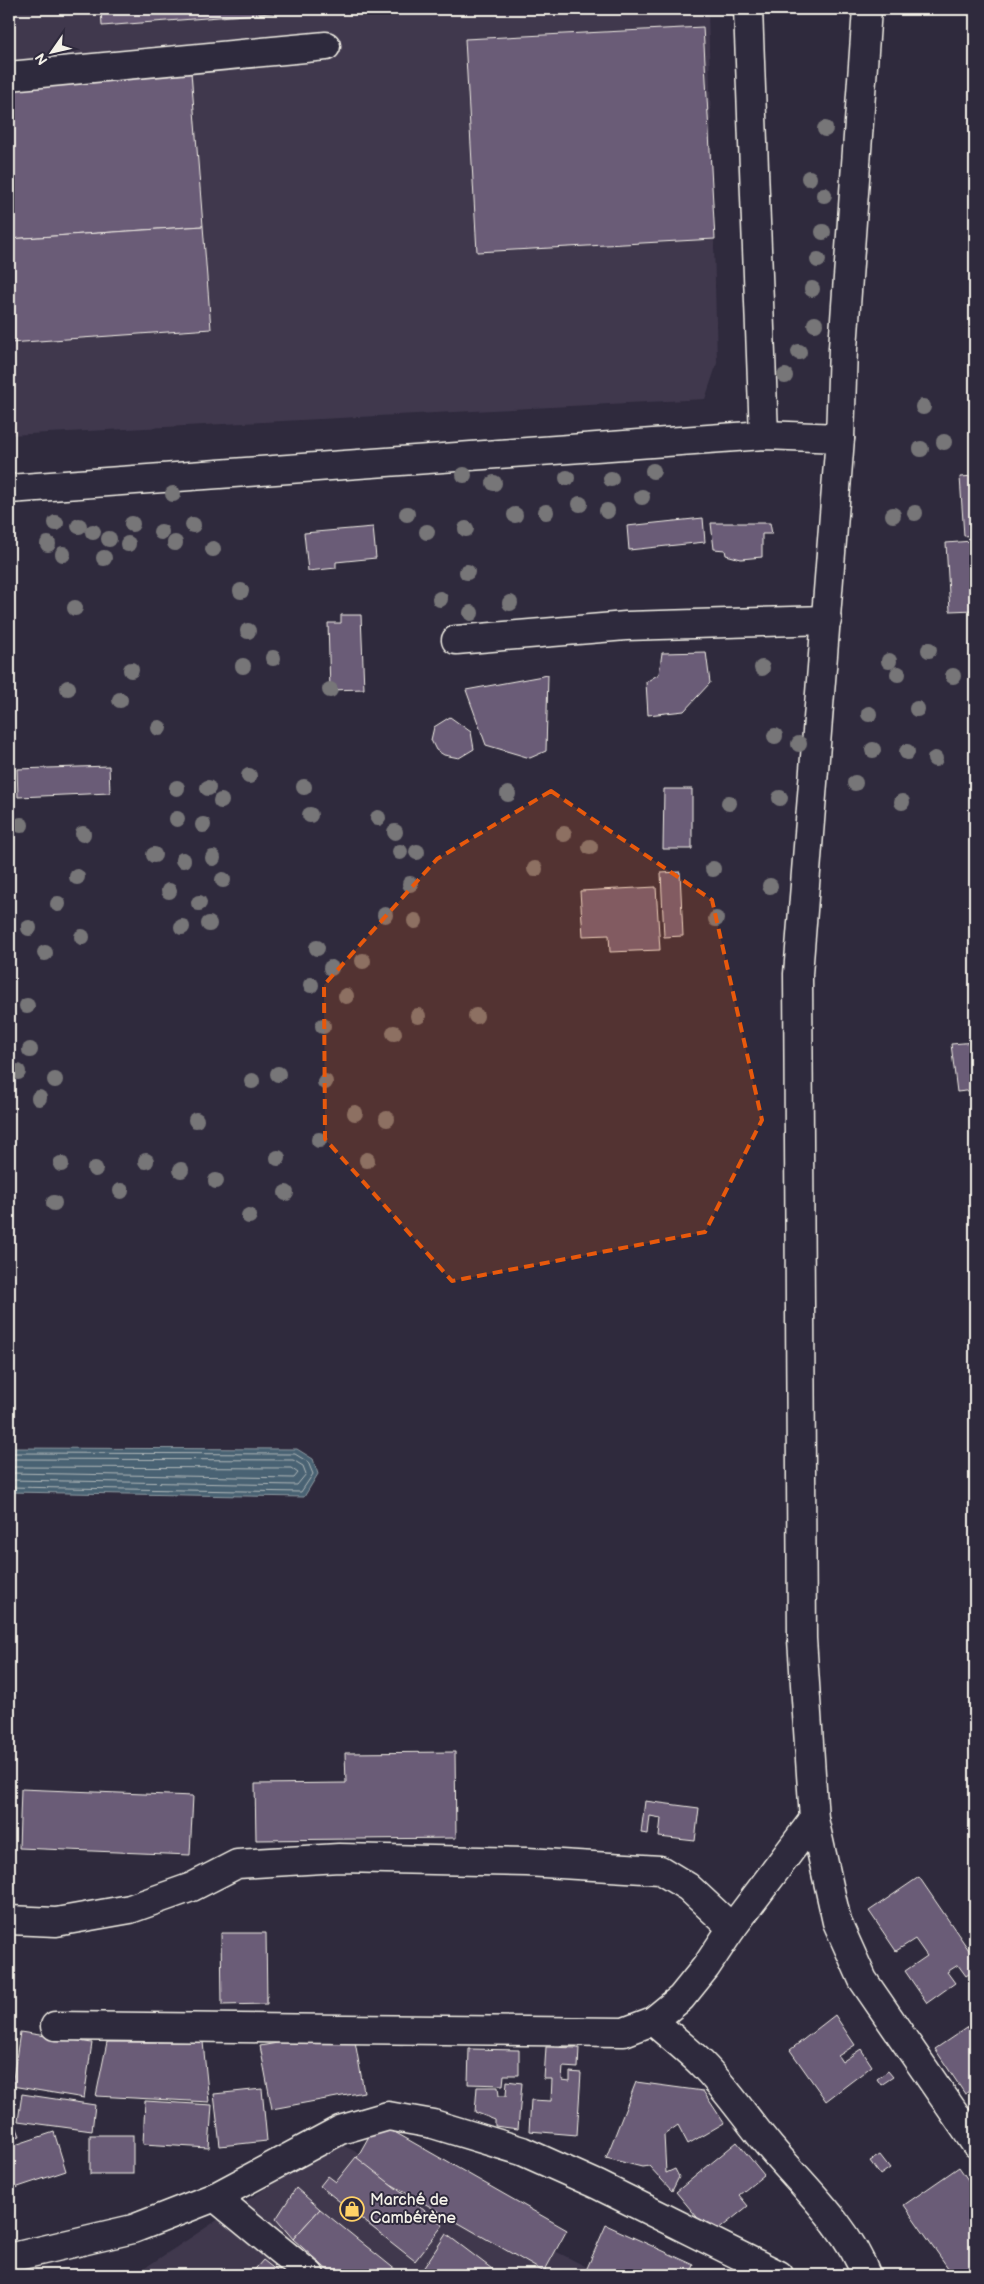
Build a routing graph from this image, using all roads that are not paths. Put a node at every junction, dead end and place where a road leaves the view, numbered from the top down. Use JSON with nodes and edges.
{"nodes":[{"id":1,"x":748,"y":9,"type":"edge"},
{"id":2,"x":867,"y":9,"type":"edge"},
{"id":3,"x":326,"y":46,"type":"dead end"},
{"id":4,"x":9,"y":76,"type":"edge"},
{"id":5,"x":764,"y":435,"type":"junction"},
{"id":6,"x":840,"y":438,"type":"junction"},
{"id":7,"x":9,"y":489,"type":"edge"},
{"id":8,"x":827,"y":620,"type":"junction"},
{"id":9,"x":456,"y":640,"type":"dead end"},
{"id":10,"x":814,"y":1819,"type":"junction"},
{"id":11,"x":9,"y":1920,"type":"edge"},
{"id":12,"x":732,"y":1928,"type":"junction"},
{"id":13,"x":653,"y":2021,"type":"junction"},
{"id":14,"x":55,"y":2026,"type":"dead end"},
{"id":15,"x":975,"y":2143,"type":"edge"},
{"id":16,"x":215,"y":2197,"type":"junction"},
{"id":17,"x":9,"y":2258,"type":"edge"},
{"id":18,"x":310,"y":2275,"type":"edge"},
{"id":19,"x":779,"y":2275,"type":"edge"},
{"id":20,"x":866,"y":2275,"type":"edge"}],
"edges":[{"from":1,"to":5,"type":"street"},
{"from":2,"to":6,"type":"street"},
{"from":3,"to":4,"type":"street"},
{"from":5,"to":6,"type":"street"},
{"from":5,"to":7,"type":"street"},
{"from":6,"to":8,"type":"street"},
{"from":8,"to":9,"type":"street"},
{"from":8,"to":10,"type":"street"},
{"from":10,"to":12,"type":"street"},
{"from":10,"to":15,"type":"street"},
{"from":11,"to":12,"type":"street"},
{"from":12,"to":13,"type":"street"},
{"from":13,"to":14,"type":"street"},
{"from":13,"to":20,"type":"street"},
{"from":16,"to":17,"type":"street"},
{"from":16,"to":18,"type":"street"},
{"from":16,"to":19,"type":"street"}]}
